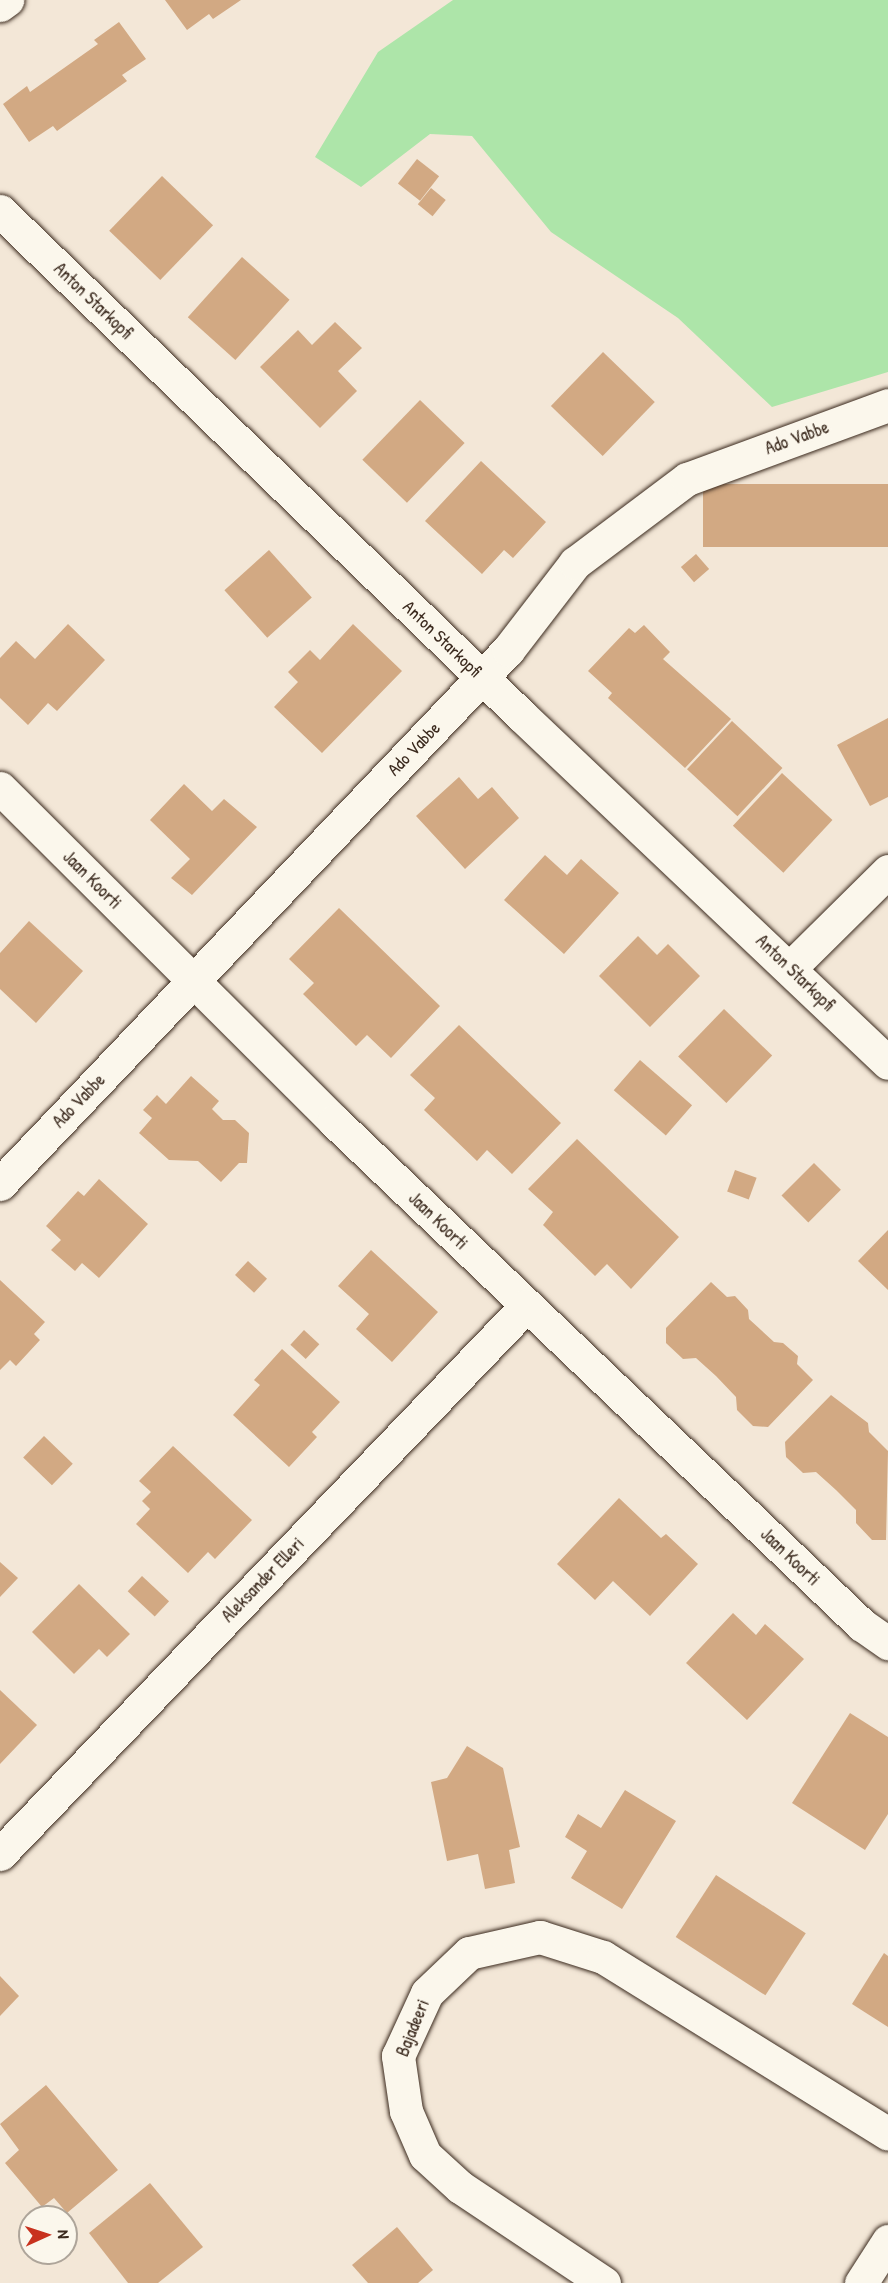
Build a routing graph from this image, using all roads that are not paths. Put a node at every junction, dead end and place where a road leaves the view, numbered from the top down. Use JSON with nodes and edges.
{"nodes":[{"id":1,"x":7,"y":0,"type":"edge"},
{"id":2,"x":0,"y":5,"type":"edge"},
{"id":3,"x":0,"y":211,"type":"edge"},
{"id":4,"x":888,"y":405,"type":"edge"},
{"id":5,"x":482,"y":677,"type":"junction"},
{"id":6,"x":0,"y":788,"type":"edge"},
{"id":7,"x":888,"y":871,"type":"edge"},
{"id":8,"x":790,"y":968,"type":"junction"},
{"id":9,"x":193,"y":981,"type":"junction"},
{"id":10,"x":888,"y":1063,"type":"edge"},
{"id":11,"x":0,"y":1184,"type":"edge"},
{"id":12,"x":526,"y":1306,"type":"junction"},
{"id":13,"x":888,"y":1643,"type":"edge"},
{"id":14,"x":0,"y":1854,"type":"edge"},
{"id":15,"x":888,"y":2134,"type":"edge"},
{"id":16,"x":888,"y":2241,"type":"edge"},
{"id":17,"x":604,"y":2283,"type":"edge"},
{"id":18,"x":861,"y":2283,"type":"edge"}],
"edges":[{"from":1,"to":2,"type":"street"},
{"from":3,"to":5,"type":"street","name":"Anton Starkopfi"},
{"from":4,"to":5,"type":"street","name":"Ado Vabbe"},
{"from":5,"to":8,"type":"street","name":"Anton Starkopfi"},
{"from":5,"to":9,"type":"street","name":"Ado Vabbe"},
{"from":6,"to":9,"type":"street","name":"Jaan Koorti"},
{"from":7,"to":8,"type":"street"},
{"from":8,"to":10,"type":"street","name":"Anton Starkopfi"},
{"from":9,"to":11,"type":"street","name":"Ado Vabbe"},
{"from":9,"to":12,"type":"street","name":"Jaan Koorti"},
{"from":12,"to":13,"type":"street","name":"Jaan Koorti"},
{"from":12,"to":14,"type":"street","name":"Aleksander Elleri"},
{"from":15,"to":17,"type":"street","name":"Bajadeeri"},
{"from":16,"to":18,"type":"street"}]}
